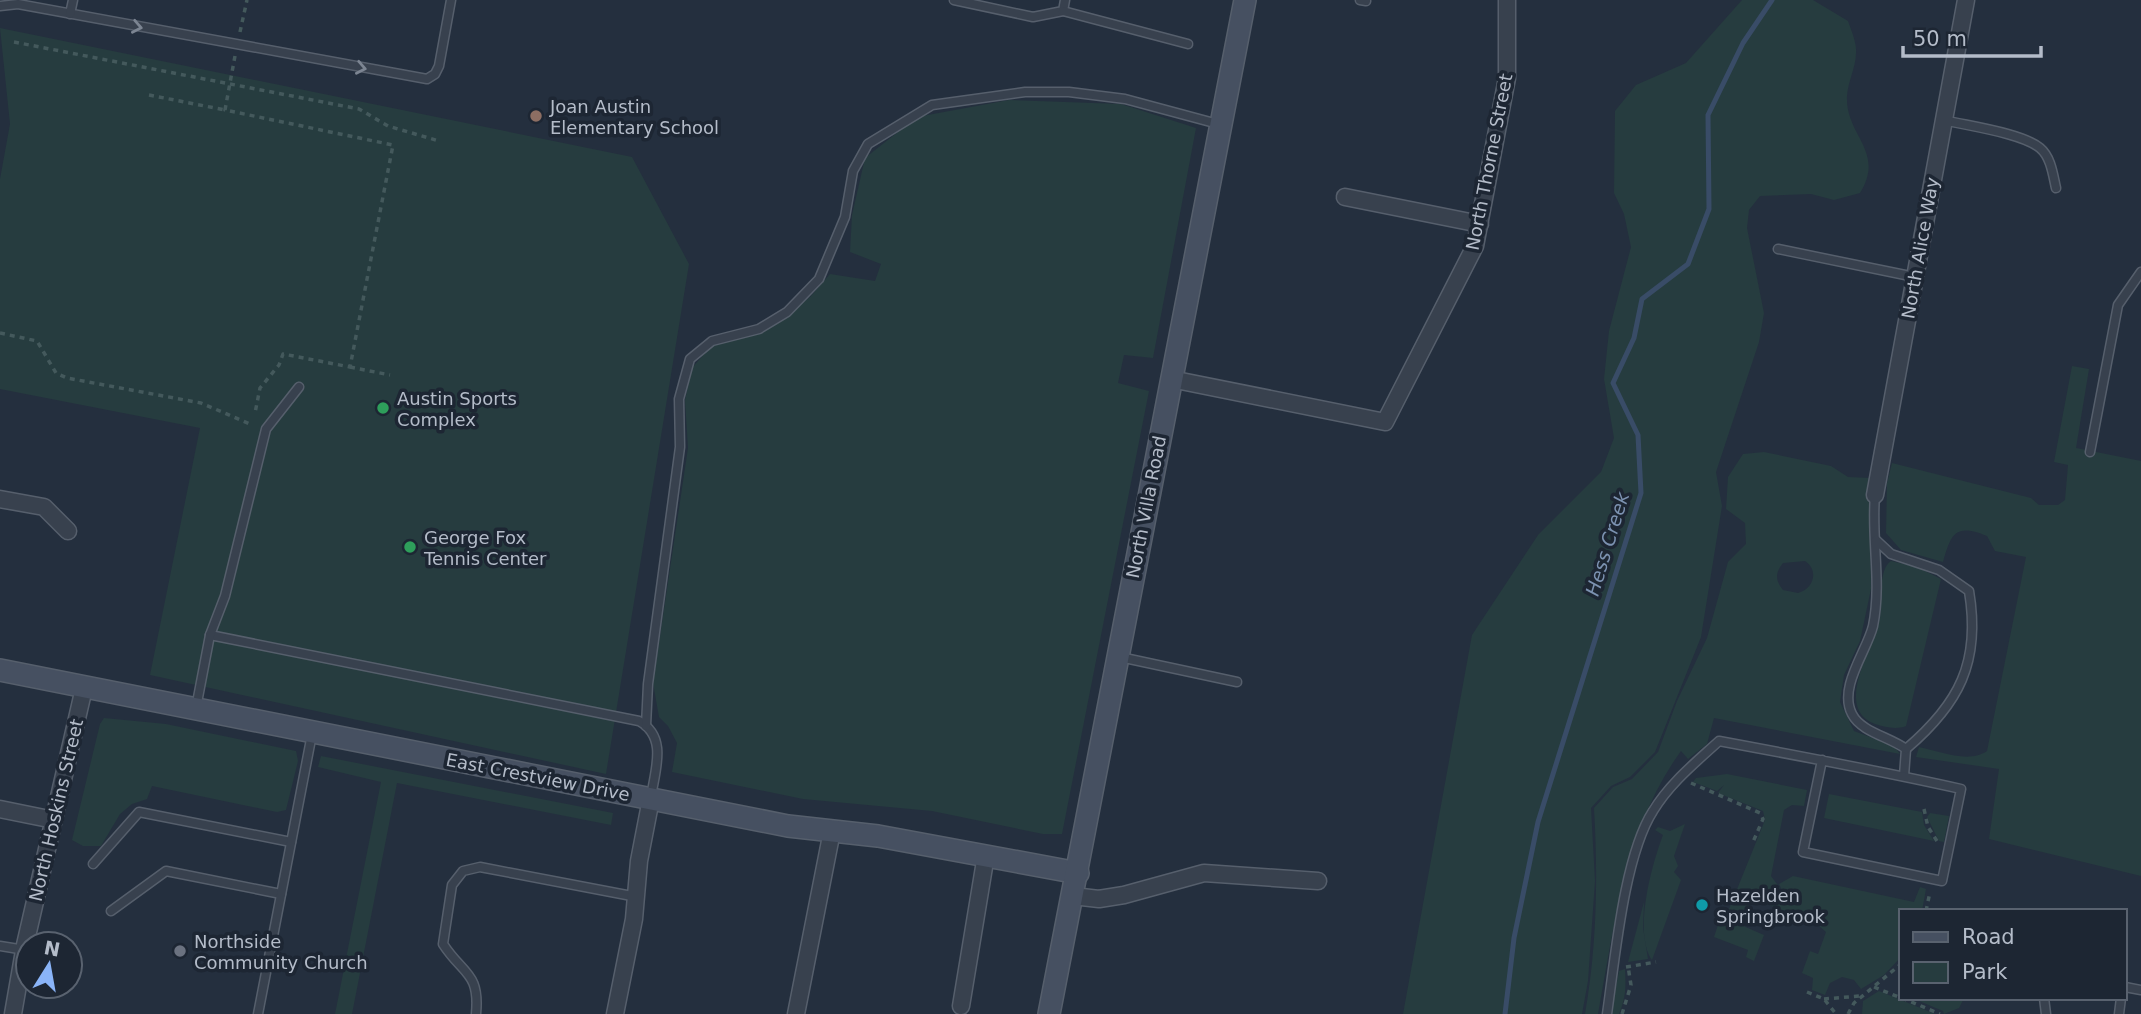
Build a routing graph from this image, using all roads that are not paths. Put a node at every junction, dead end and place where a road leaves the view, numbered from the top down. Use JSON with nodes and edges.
{"nodes":[{"id":1,"x":73,"y":0,"type":"edge"},
{"id":2,"x":451,"y":0,"type":"edge"},
{"id":3,"x":954,"y":0,"type":"edge"},
{"id":4,"x":1065,"y":0,"type":"edge"},
{"id":5,"x":1245,"y":0,"type":"edge"},
{"id":6,"x":1507,"y":0,"type":"edge"},
{"id":7,"x":1966,"y":0,"type":"edge"},
{"id":8,"x":0,"y":6,"type":"edge"},
{"id":9,"x":1063,"y":11,"type":"junction"},
{"id":10,"x":70,"y":14,"type":"junction"},
{"id":11,"x":1188,"y":44,"type":"dead end"},
{"id":12,"x":1944,"y":120,"type":"junction"},
{"id":13,"x":1221,"y":125,"type":"junction"},
{"id":14,"x":2056,"y":188,"type":"dead end"},
{"id":15,"x":1345,"y":197,"type":"dead end"},
{"id":16,"x":1480,"y":223,"type":"junction"},
{"id":17,"x":1778,"y":249,"type":"dead end"},
{"id":18,"x":2141,"y":272,"type":"edge"},
{"id":19,"x":1915,"y":277,"type":"junction"},
{"id":20,"x":1171,"y":379,"type":"junction"},
{"id":21,"x":299,"y":387,"type":"dead end"},
{"id":22,"x":2090,"y":452,"type":"dead end"},
{"id":23,"x":1875,"y":495,"type":"joint"},
{"id":24,"x":0,"y":499,"type":"edge"},
{"id":25,"x":68,"y":531,"type":"dead end"},
{"id":26,"x":1876,"y":540,"type":"junction"},
{"id":27,"x":210,"y":635,"type":"junction"},
{"id":28,"x":1117,"y":656,"type":"junction"},
{"id":29,"x":0,"y":670,"type":"edge"},
{"id":30,"x":1237,"y":682,"type":"dead end"},
{"id":31,"x":84,"y":688,"type":"junction"},
{"id":32,"x":196,"y":708,"type":"junction"},
{"id":33,"x":646,"y":726,"type":"junction"},
{"id":34,"x":312,"y":732,"type":"junction"},
{"id":35,"x":1906,"y":749,"type":"junction"},
{"id":36,"x":1822,"y":760,"type":"junction"},
{"id":37,"x":1904,"y":776,"type":"junction"},
{"id":38,"x":651,"y":799,"type":"junction"},
{"id":39,"x":0,"y":810,"type":"edge"},
{"id":40,"x":54,"y":820,"type":"junction"},
{"id":41,"x":832,"y":831,"type":"junction"},
{"id":42,"x":291,"y":842,"type":"junction"},
{"id":43,"x":986,"y":855,"type":"junction"},
{"id":44,"x":93,"y":864,"type":"dead end"},
{"id":45,"x":1077,"y":873,"type":"junction"},
{"id":46,"x":1318,"y":881,"type":"dead end"},
{"id":47,"x":281,"y":894,"type":"junction"},
{"id":48,"x":1073,"y":896,"type":"junction"},
{"id":49,"x":637,"y":897,"type":"junction"},
{"id":50,"x":111,"y":911,"type":"dead end"},
{"id":51,"x":29,"y":930,"type":"edge"},
{"id":52,"x":961,"y":1006,"type":"dead end"},
{"id":53,"x":258,"y":1014,"type":"edge"},
{"id":54,"x":476,"y":1014,"type":"edge"},
{"id":55,"x":615,"y":1014,"type":"edge"},
{"id":56,"x":796,"y":1014,"type":"edge"},
{"id":57,"x":1049,"y":1014,"type":"edge"},
{"id":58,"x":1607,"y":1014,"type":"edge"}],
"edges":[{"from":1,"to":10,"type":"lane"},
{"from":10,"to":2,"type":"lane","one_way":true},
{"from":3,"to":9,"type":"lane"},
{"from":4,"to":9,"type":"lane"},
{"from":5,"to":13,"type":"street","name":"North Villa Road"},
{"from":6,"to":16,"type":"street","name":"North Thorne Street"},
{"from":7,"to":12,"type":"street","name":"North Alice Way"},
{"from":8,"to":10,"type":"lane"},
{"from":9,"to":11,"type":"lane"},
{"from":12,"to":14,"type":"lane"},
{"from":12,"to":19,"type":"street","name":"North Alice Way"},
{"from":13,"to":20,"type":"street","name":"North Villa Road"},
{"from":13,"to":33,"type":"lane"},
{"from":15,"to":16,"type":"street"},
{"from":16,"to":20,"type":"street","name":"North Thorne Street"},
{"from":17,"to":19,"type":"lane"},
{"from":18,"to":22,"type":"lane"},
{"from":19,"to":23,"type":"street","name":"North Alice Way"},
{"from":20,"to":28,"type":"street","name":"North Villa Road"},
{"from":21,"to":27,"type":"lane"},
{"from":23,"to":26,"type":"lane"},
{"from":24,"to":25,"type":"street"},
{"from":26,"to":35,"type":"lane"},
{"from":26,"to":35,"type":"lane"},
{"from":27,"to":32,"type":"lane"},
{"from":27,"to":33,"type":"lane"},
{"from":28,"to":30,"type":"lane"},
{"from":28,"to":45,"type":"street","name":"North Villa Road"},
{"from":29,"to":31,"type":"street","name":"East Crestview Drive"},
{"from":31,"to":32,"type":"street","name":"East Crestview Drive"},
{"from":31,"to":40,"type":"street","name":"North Hoskins Street"},
{"from":32,"to":34,"type":"street","name":"East Crestview Drive"},
{"from":33,"to":38,"type":"lane"},
{"from":34,"to":38,"type":"street","name":"East Crestview Drive"},
{"from":34,"to":42,"type":"lane"},
{"from":35,"to":37,"type":"lane"},
{"from":36,"to":37,"type":"lane"},
{"from":36,"to":37,"type":"lane"},
{"from":36,"to":58,"type":"lane"},
{"from":38,"to":41,"type":"street","name":"East Crestview Drive"},
{"from":38,"to":49,"type":"street"},
{"from":39,"to":40,"type":"street"},
{"from":40,"to":51,"type":"street","name":"North Hoskins Street"},
{"from":41,"to":43,"type":"street","name":"East Crestview Drive"},
{"from":41,"to":56,"type":"street"},
{"from":42,"to":44,"type":"lane"},
{"from":42,"to":47,"type":"lane"},
{"from":43,"to":45,"type":"street","name":"East Crestview Drive"},
{"from":43,"to":52,"type":"street"},
{"from":45,"to":48,"type":"street","name":"North Villa Road"},
{"from":46,"to":48,"type":"street"},
{"from":47,"to":50,"type":"lane"},
{"from":47,"to":53,"type":"lane"},
{"from":48,"to":57,"type":"street","name":"North Villa Road"},
{"from":49,"to":54,"type":"lane"},
{"from":49,"to":55,"type":"street"}]}
